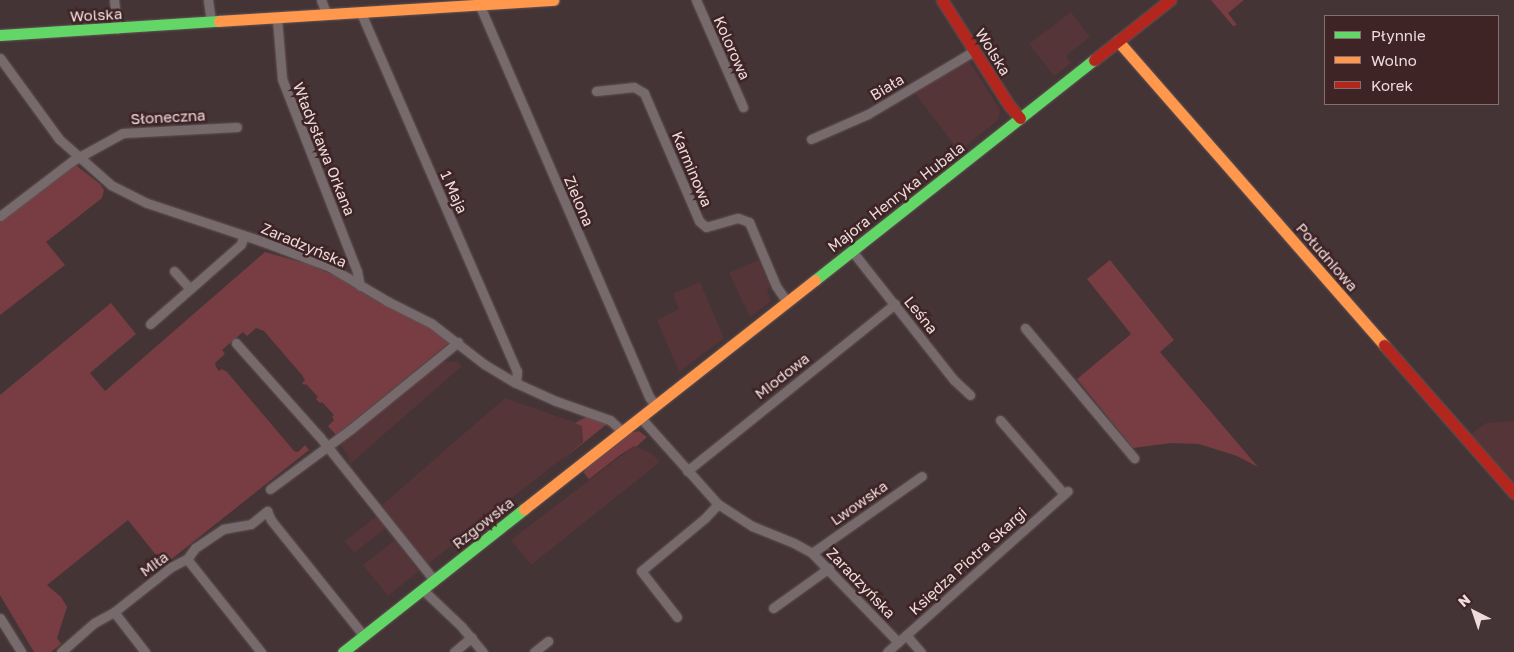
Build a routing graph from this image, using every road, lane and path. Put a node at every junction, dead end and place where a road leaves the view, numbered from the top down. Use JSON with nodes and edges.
{"nodes":[{"id":1,"x":114,"y":0,"type":"edge"},
{"id":2,"x":208,"y":0,"type":"edge"},
{"id":3,"x":322,"y":0,"type":"edge"},
{"id":4,"x":553,"y":0,"type":"edge"},
{"id":5,"x":696,"y":0,"type":"edge"},
{"id":6,"x":942,"y":0,"type":"edge"},
{"id":7,"x":1170,"y":0,"type":"edge"},
{"id":8,"x":504,"y":2,"type":"edge"},
{"id":9,"x":480,"y":6,"type":"junction"},
{"id":10,"x":361,"y":13,"type":"junction"},
{"id":11,"x":327,"y":15,"type":"junction"},
{"id":12,"x":277,"y":18,"type":"junction"},
{"id":13,"x":211,"y":22,"type":"junction"},
{"id":14,"x":117,"y":29,"type":"junction"},
{"id":15,"x":0,"y":35,"type":"edge"},
{"id":16,"x":1118,"y":41,"type":"junction"},
{"id":17,"x":974,"y":51,"type":"junction"},
{"id":18,"x":0,"y":58,"type":"edge"},
{"id":19,"x":596,"y":91,"type":"dead end"},
{"id":20,"x":743,"y":107,"type":"dead end"},
{"id":21,"x":1020,"y":118,"type":"junction"},
{"id":22,"x":237,"y":127,"type":"dead end"},
{"id":23,"x":811,"y":139,"type":"dead end"},
{"id":24,"x":77,"y":157,"type":"junction"},
{"id":25,"x":0,"y":216,"type":"edge"},
{"id":26,"x":244,"y":235,"type":"junction"},
{"id":27,"x":852,"y":251,"type":"junction"},
{"id":28,"x":174,"y":271,"type":"dead end"},
{"id":29,"x":360,"y":286,"type":"junction"},
{"id":30,"x":190,"y":289,"type":"junction"},
{"id":31,"x":787,"y":302,"type":"junction"},
{"id":32,"x":895,"y":304,"type":"junction"},
{"id":33,"x":150,"y":324,"type":"dead end"},
{"id":34,"x":1026,"y":328,"type":"dead end"},
{"id":35,"x":458,"y":342,"type":"junction"},
{"id":36,"x":236,"y":343,"type":"dead end"},
{"id":37,"x":516,"y":383,"type":"junction"},
{"id":38,"x":970,"y":395,"type":"dead end"},
{"id":39,"x":656,"y":406,"type":"junction"},
{"id":40,"x":641,"y":418,"type":"junction"},
{"id":41,"x":1000,"y":420,"type":"dead end"},
{"id":42,"x":622,"y":432,"type":"junction"},
{"id":43,"x":327,"y":446,"type":"junction"},
{"id":44,"x":1134,"y":458,"type":"dead end"},
{"id":45,"x":687,"y":470,"type":"junction"},
{"id":46,"x":922,"y":476,"type":"dead end"},
{"id":47,"x":270,"y":490,"type":"dead end"},
{"id":48,"x":1514,"y":493,"type":"edge"},
{"id":49,"x":718,"y":504,"type":"junction"},
{"id":50,"x":812,"y":553,"type":"junction"},
{"id":51,"x":188,"y":559,"type":"junction"},
{"id":52,"x":829,"y":568,"type":"junction"},
{"id":53,"x":434,"y":580,"type":"junction"},
{"id":54,"x":423,"y":590,"type":"junction"},
{"id":55,"x":773,"y":608,"type":"dead end"},
{"id":56,"x":114,"y":612,"type":"junction"},
{"id":57,"x":677,"y":617,"type":"dead end"},
{"id":58,"x":1,"y":621,"type":"edge"},
{"id":59,"x":906,"y":635,"type":"junction"},
{"id":60,"x":364,"y":636,"type":"junction"},
{"id":61,"x":472,"y":638,"type":"junction"},
{"id":62,"x":548,"y":641,"type":"dead end"},
{"id":63,"x":898,"y":642,"type":"junction"},
{"id":64,"x":22,"y":652,"type":"edge"},
{"id":65,"x":60,"y":652,"type":"edge"},
{"id":66,"x":145,"y":652,"type":"edge"},
{"id":67,"x":261,"y":652,"type":"edge"},
{"id":68,"x":343,"y":652,"type":"edge"},
{"id":69,"x":454,"y":652,"type":"edge"},
{"id":70,"x":484,"y":652,"type":"edge"},
{"id":71,"x":534,"y":652,"type":"edge"},
{"id":72,"x":887,"y":652,"type":"edge"},
{"id":73,"x":921,"y":652,"type":"edge"}],
"edges":[{"from":1,"to":14,"type":"street"},
{"from":2,"to":13,"type":"street"},
{"from":3,"to":11,"type":"street"},
{"from":4,"to":8,"type":"street","name":"Wolska"},
{"from":5,"to":20,"type":"street","name":"Kolorowa"},
{"from":6,"to":17,"type":"street","name":"Wolska"},
{"from":7,"to":16,"type":"street","name":"Majora Henryka Hubala"},
{"from":8,"to":9,"type":"street","name":"Wolska"},
{"from":9,"to":10,"type":"street","name":"Wolska"},
{"from":9,"to":39,"type":"street","name":"Zielona"},
{"from":10,"to":11,"type":"street","name":"Wolska"},
{"from":10,"to":37,"type":"street","name":"1 Maja"},
{"from":11,"to":12,"type":"street","name":"Wolska"},
{"from":12,"to":13,"type":"street","name":"Wolska"},
{"from":12,"to":29,"type":"street","name":"Władysława Orkana"},
{"from":13,"to":14,"type":"street","name":"Wolska"},
{"from":14,"to":15,"type":"street","name":"Wolska"},
{"from":16,"to":21,"type":"street","name":"Majora Henryka Hubala"},
{"from":16,"to":48,"type":"street","name":"Południowa"},
{"from":17,"to":21,"type":"street","name":"Wolska"},
{"from":17,"to":23,"type":"street","name":"Biała"},
{"from":18,"to":24,"type":"street","name":"Zaradzyńska"},
{"from":19,"to":31,"type":"street","name":"Karminowa"},
{"from":21,"to":27,"type":"street","name":"Majora Henryka Hubala"},
{"from":22,"to":24,"type":"street","name":"Słoneczna"},
{"from":24,"to":25,"type":"street","name":"Słoneczna"},
{"from":24,"to":26,"type":"street","name":"Zaradzyńska"},
{"from":26,"to":29,"type":"street","name":"Zaradzyńska"},
{"from":26,"to":30,"type":"street"},
{"from":27,"to":31,"type":"street","name":"Majora Henryka Hubala"},
{"from":27,"to":32,"type":"street","name":"Leśna"},
{"from":28,"to":30,"type":"street"},
{"from":29,"to":35,"type":"street","name":"Zaradzyńska"},
{"from":30,"to":33,"type":"street"},
{"from":31,"to":39,"type":"street","name":"Majora Henryka Hubala"},
{"from":32,"to":38,"type":"street","name":"Leśna"},
{"from":32,"to":45,"type":"street","name":"Miodowa"},
{"from":34,"to":44,"type":"street"},
{"from":35,"to":37,"type":"street","name":"Zaradzyńska"},
{"from":35,"to":43,"type":"street"},
{"from":36,"to":43,"type":"street"},
{"from":37,"to":42,"type":"street","name":"Zaradzyńska"},
{"from":39,"to":40,"type":"street","name":"Majora Henryka Hubala"},
{"from":40,"to":42,"type":"street","name":"Rzgowska"},
{"from":40,"to":45,"type":"street","name":"Zaradzyńska"},
{"from":41,"to":59,"type":"street","name":"Księdza Piotra Skargi"},
{"from":42,"to":53,"type":"street","name":"Rzgowska"},
{"from":43,"to":47,"type":"street"},
{"from":43,"to":53,"type":"street"},
{"from":45,"to":49,"type":"street","name":"Zaradzyńska"},
{"from":46,"to":50,"type":"street","name":"Lwowska"},
{"from":49,"to":50,"type":"street","name":"Zaradzyńska"},
{"from":49,"to":57,"type":"street"},
{"from":50,"to":52,"type":"street","name":"Zaradzyńska"},
{"from":51,"to":56,"type":"street","name":"Miła"},
{"from":51,"to":60,"type":"street","name":"Miła"},
{"from":51,"to":67,"type":"street"},
{"from":52,"to":55,"type":"street"},
{"from":52,"to":63,"type":"street","name":"Zaradzyńska"},
{"from":53,"to":54,"type":"street","name":"Rzgowska"},
{"from":54,"to":60,"type":"street","name":"Rzgowska"},
{"from":54,"to":61,"type":"street"},
{"from":56,"to":65,"type":"street","name":"Miła"},
{"from":56,"to":66,"type":"street"},
{"from":58,"to":64,"type":"street"},
{"from":59,"to":63,"type":"street","name":"Księdza Piotra Skargi"},
{"from":59,"to":73,"type":"street"},
{"from":60,"to":68,"type":"street","name":"Rzgowska"},
{"from":61,"to":69,"type":"street"},
{"from":61,"to":70,"type":"street"},
{"from":62,"to":71,"type":"street"},
{"from":63,"to":72,"type":"street","name":"Księdza Piotra Skargi"}]}
